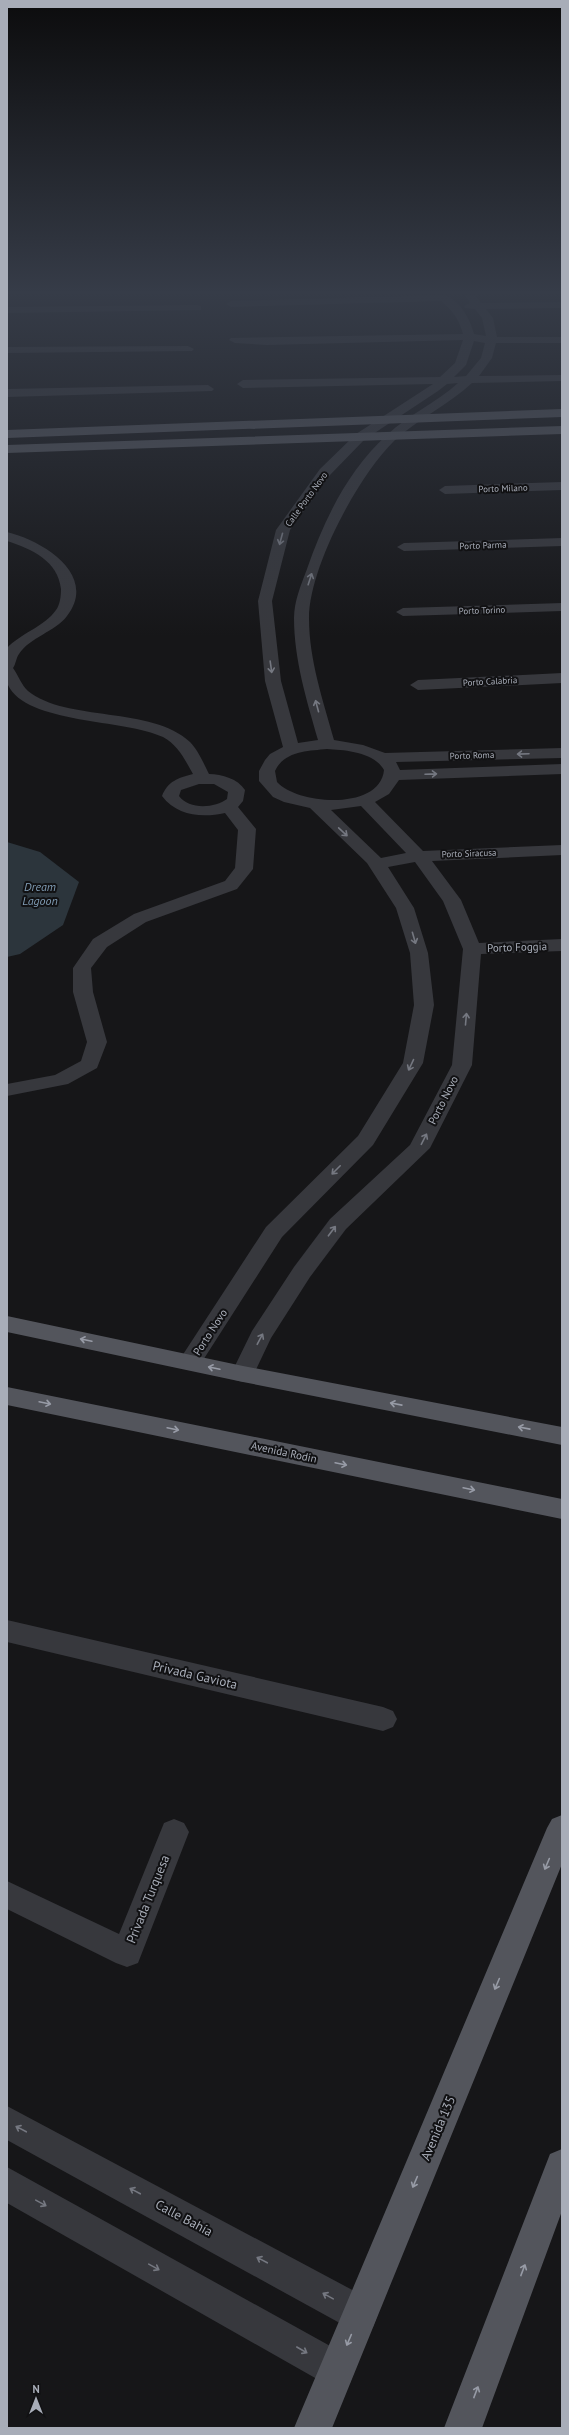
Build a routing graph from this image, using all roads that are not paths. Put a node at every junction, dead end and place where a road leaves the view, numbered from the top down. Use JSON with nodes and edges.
{"nodes":[{"id":1,"x":403,"y":409,"type":"edge"},
{"id":2,"x":432,"y":409,"type":"edge"},
{"id":3,"x":562,"y":413,"type":"edge"},
{"id":4,"x":421,"y":417,"type":"junction"},
{"id":5,"x":389,"y":418,"type":"junction"},
{"id":6,"x":562,"y":430,"type":"edge"},
{"id":7,"x":7,"y":434,"type":"edge"},
{"id":8,"x":394,"y":435,"type":"junction"},
{"id":9,"x":360,"y":437,"type":"junction"},
{"id":10,"x":7,"y":449,"type":"edge"},
{"id":11,"x":562,"y":486,"type":"edge"},
{"id":12,"x":445,"y":490,"type":"dead end"},
{"id":13,"x":7,"y":536,"type":"edge"},
{"id":14,"x":562,"y":542,"type":"edge"},
{"id":15,"x":404,"y":548,"type":"dead end"},
{"id":16,"x":562,"y":607,"type":"edge"},
{"id":17,"x":403,"y":612,"type":"dead end"},
{"id":18,"x":7,"y":666,"type":"edge"},
{"id":19,"x":7,"y":670,"type":"edge"},
{"id":20,"x":562,"y":678,"type":"edge"},
{"id":21,"x":418,"y":685,"type":"dead end"},
{"id":22,"x":327,"y":744,"type":"junction"},
{"id":23,"x":292,"y":750,"type":"junction"},
{"id":24,"x":562,"y":753,"type":"edge"},
{"id":25,"x":381,"y":758,"type":"junction"},
{"id":26,"x":562,"y":769,"type":"edge"},
{"id":27,"x":392,"y":775,"type":"junction"},
{"id":28,"x":204,"y":779,"type":"junction"},
{"id":29,"x":364,"y":800,"type":"junction"},
{"id":30,"x":316,"y":804,"type":"junction"},
{"id":31,"x":228,"y":806,"type":"junction"},
{"id":32,"x":562,"y":850,"type":"edge"},
{"id":33,"x":418,"y":856,"type":"junction"},
{"id":34,"x":377,"y":864,"type":"junction"},
{"id":35,"x":562,"y":945,"type":"edge"},
{"id":36,"x":472,"y":949,"type":"junction"},
{"id":37,"x":7,"y":1090,"type":"edge"},
{"id":38,"x":7,"y":1324,"type":"edge"},
{"id":39,"x":190,"y":1362,"type":"junction"},
{"id":40,"x":243,"y":1374,"type":"junction"},
{"id":41,"x":7,"y":1396,"type":"edge"},
{"id":42,"x":562,"y":1436,"type":"edge"},
{"id":43,"x":562,"y":1508,"type":"edge"},
{"id":44,"x":7,"y":1631,"type":"edge"},
{"id":45,"x":383,"y":1719,"type":"dead end"},
{"id":46,"x":562,"y":1828,"type":"edge"},
{"id":47,"x":174,"y":1832,"type":"dead end"},
{"id":48,"x":7,"y":1894,"type":"edge"},
{"id":49,"x":7,"y":2122,"type":"edge"},
{"id":50,"x":562,"y":2166,"type":"edge"},
{"id":51,"x":7,"y":2184,"type":"edge"},
{"id":52,"x":360,"y":2314,"type":"junction"},
{"id":53,"x":337,"y":2370,"type":"junction"},
{"id":54,"x":313,"y":2428,"type":"edge"},
{"id":55,"x":463,"y":2428,"type":"edge"}],
"edges":[{"from":1,"to":5,"type":"street","name":"Calle Porto Novo"},
{"from":2,"to":4,"type":"street"},
{"from":3,"to":4,"type":"main road"},
{"from":4,"to":5,"type":"main road"},
{"from":4,"to":8,"type":"street"},
{"from":5,"to":7,"type":"main road"},
{"from":5,"to":9,"type":"street","name":"Calle Porto Novo"},
{"from":6,"to":8,"type":"main road"},
{"from":8,"to":9,"type":"main road"},
{"from":22,"to":8,"type":"street","one_way":true},
{"from":9,"to":10,"type":"main road"},
{"from":9,"to":23,"type":"street","name":"Calle Porto Novo","one_way":true},
{"from":11,"to":12,"type":"street","name":"Porto Milano"},
{"from":13,"to":18,"type":"street"},
{"from":14,"to":15,"type":"street","name":"Porto Parma"},
{"from":16,"to":17,"type":"street","name":"Porto Torino"},
{"from":19,"to":28,"type":"street"},
{"from":20,"to":21,"type":"street","name":"Porto Calabria"},
{"from":22,"to":23,"type":"street"},
{"from":22,"to":25,"type":"street"},
{"from":23,"to":30,"type":"street"},
{"from":24,"to":25,"type":"street","name":"Porto Roma","one_way":true},
{"from":25,"to":27,"type":"street"},
{"from":27,"to":26,"type":"street","name":"Porto Roma","one_way":true},
{"from":27,"to":29,"type":"street"},
{"from":28,"to":31,"type":"street"},
{"from":28,"to":31,"type":"street"},
{"from":29,"to":30,"type":"street"},
{"from":29,"to":33,"type":"street","name":"Porto Novo"},
{"from":30,"to":34,"type":"street","name":"Porto Novo","one_way":true},
{"from":31,"to":37,"type":"street"},
{"from":32,"to":33,"type":"street","name":"Porto Siracusa"},
{"from":33,"to":34,"type":"street","name":"Porto Siracusa"},
{"from":33,"to":36,"type":"street","name":"Porto Novo"},
{"from":34,"to":39,"type":"street","name":"Porto Novo","one_way":true},
{"from":35,"to":36,"type":"street","name":"Porto Foggia"},
{"from":40,"to":36,"type":"street","name":"Porto Novo","one_way":true},
{"from":39,"to":38,"type":"main road","one_way":true},
{"from":40,"to":39,"type":"main road","one_way":true},
{"from":42,"to":40,"type":"main road","one_way":true},
{"from":41,"to":43,"type":"main road","name":"Avenida Rodin","one_way":true},
{"from":44,"to":45,"type":"street","name":"Privada Gaviota"},
{"from":46,"to":52,"type":"main road","name":"Avenida 135","one_way":true},
{"from":47,"to":48,"type":"street","name":"Privada Turquesa"},
{"from":52,"to":49,"type":"street","name":"Calle Bahía","one_way":true},
{"from":55,"to":50,"type":"main road","one_way":true},
{"from":51,"to":53,"type":"street","one_way":true},
{"from":52,"to":53,"type":"main road","name":"Avenida 135","one_way":true},
{"from":53,"to":54,"type":"main road","name":"Avenida 135"}]}
